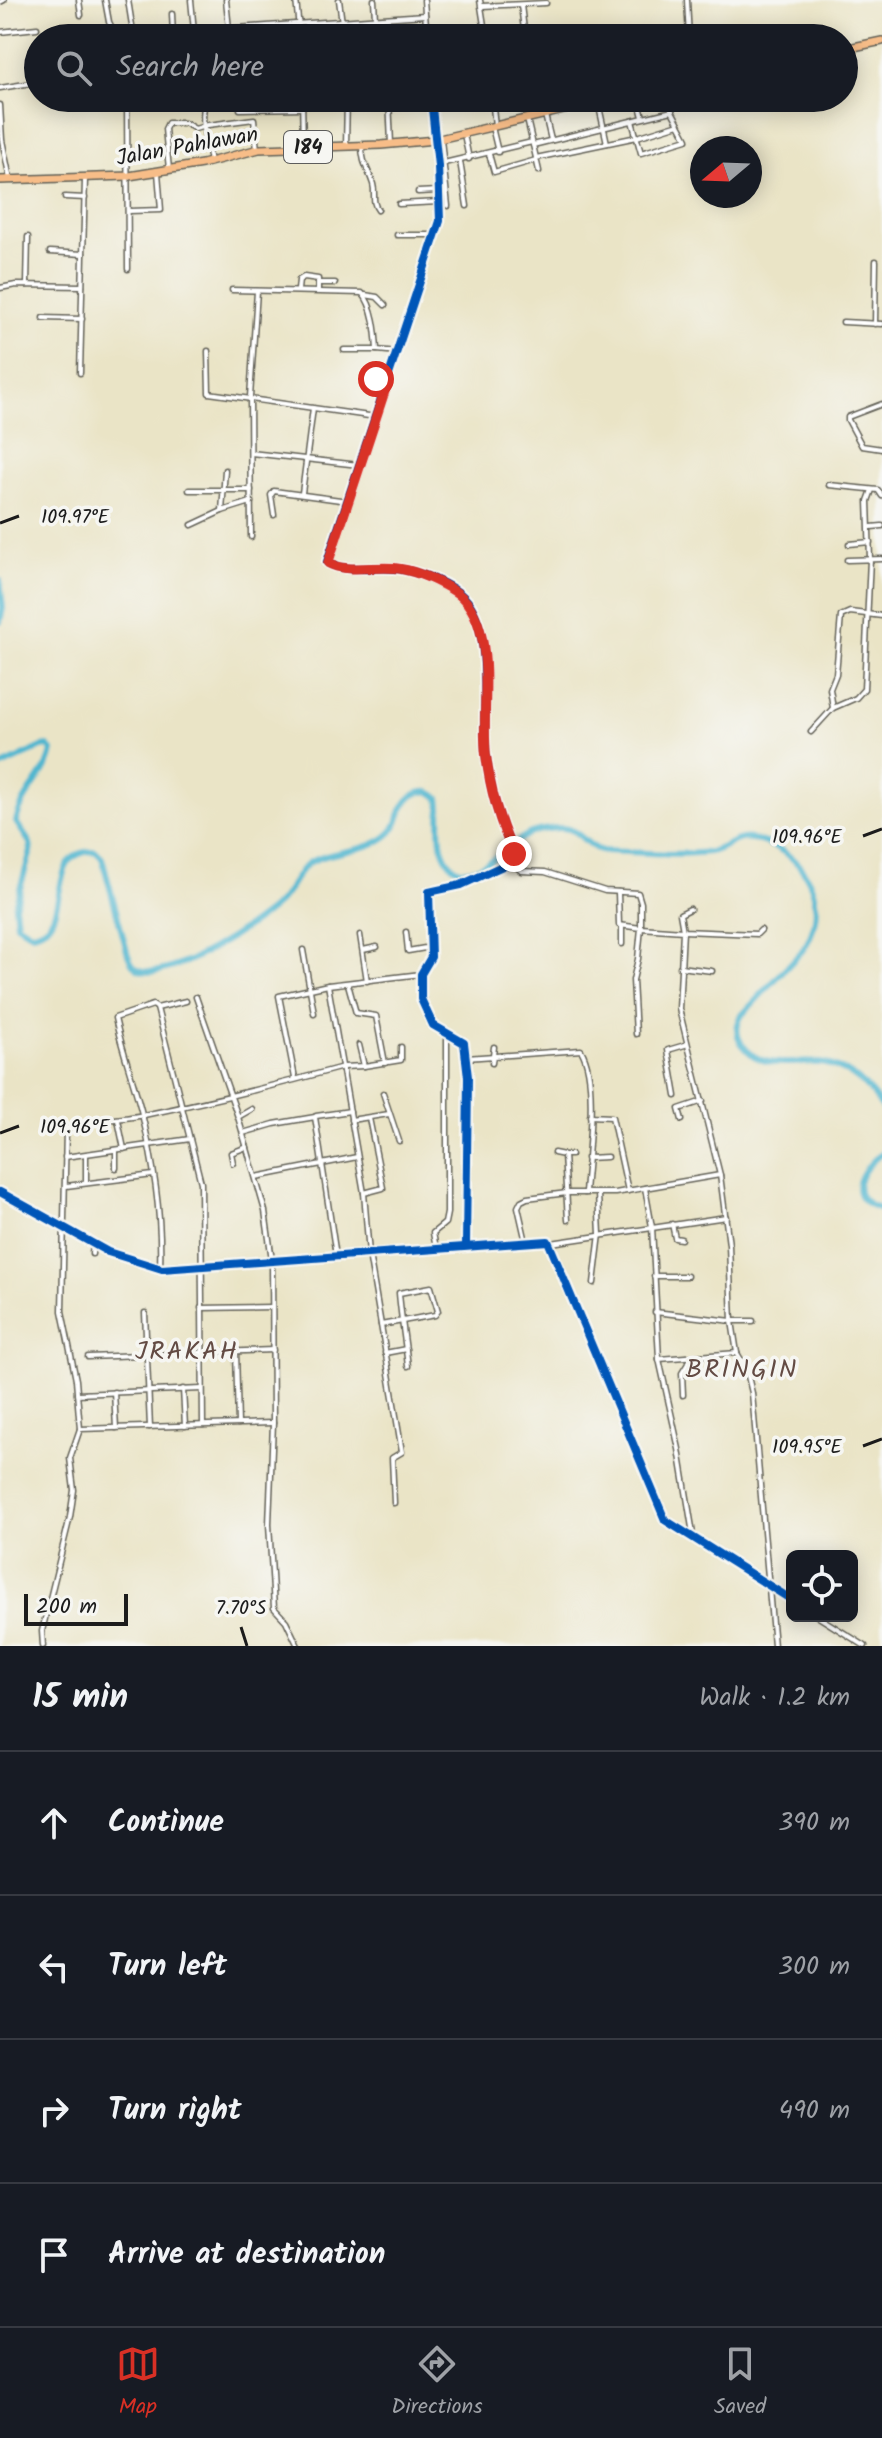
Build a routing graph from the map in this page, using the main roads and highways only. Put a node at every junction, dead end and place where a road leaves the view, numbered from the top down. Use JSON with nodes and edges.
{"nodes":[{"id":1,"x":882,"y":41,"type":"edge"},
{"id":2,"x":858,"y":46,"type":"edge"},
{"id":3,"x":554,"y":112,"type":"edge"},
{"id":4,"x":0,"y":180,"type":"edge"}],
"edges":[{"from":1,"to":2,"type":"main road"},
{"from":3,"to":4,"type":"main road","name":"Jalan Pahlawan","number":"184"}]}
